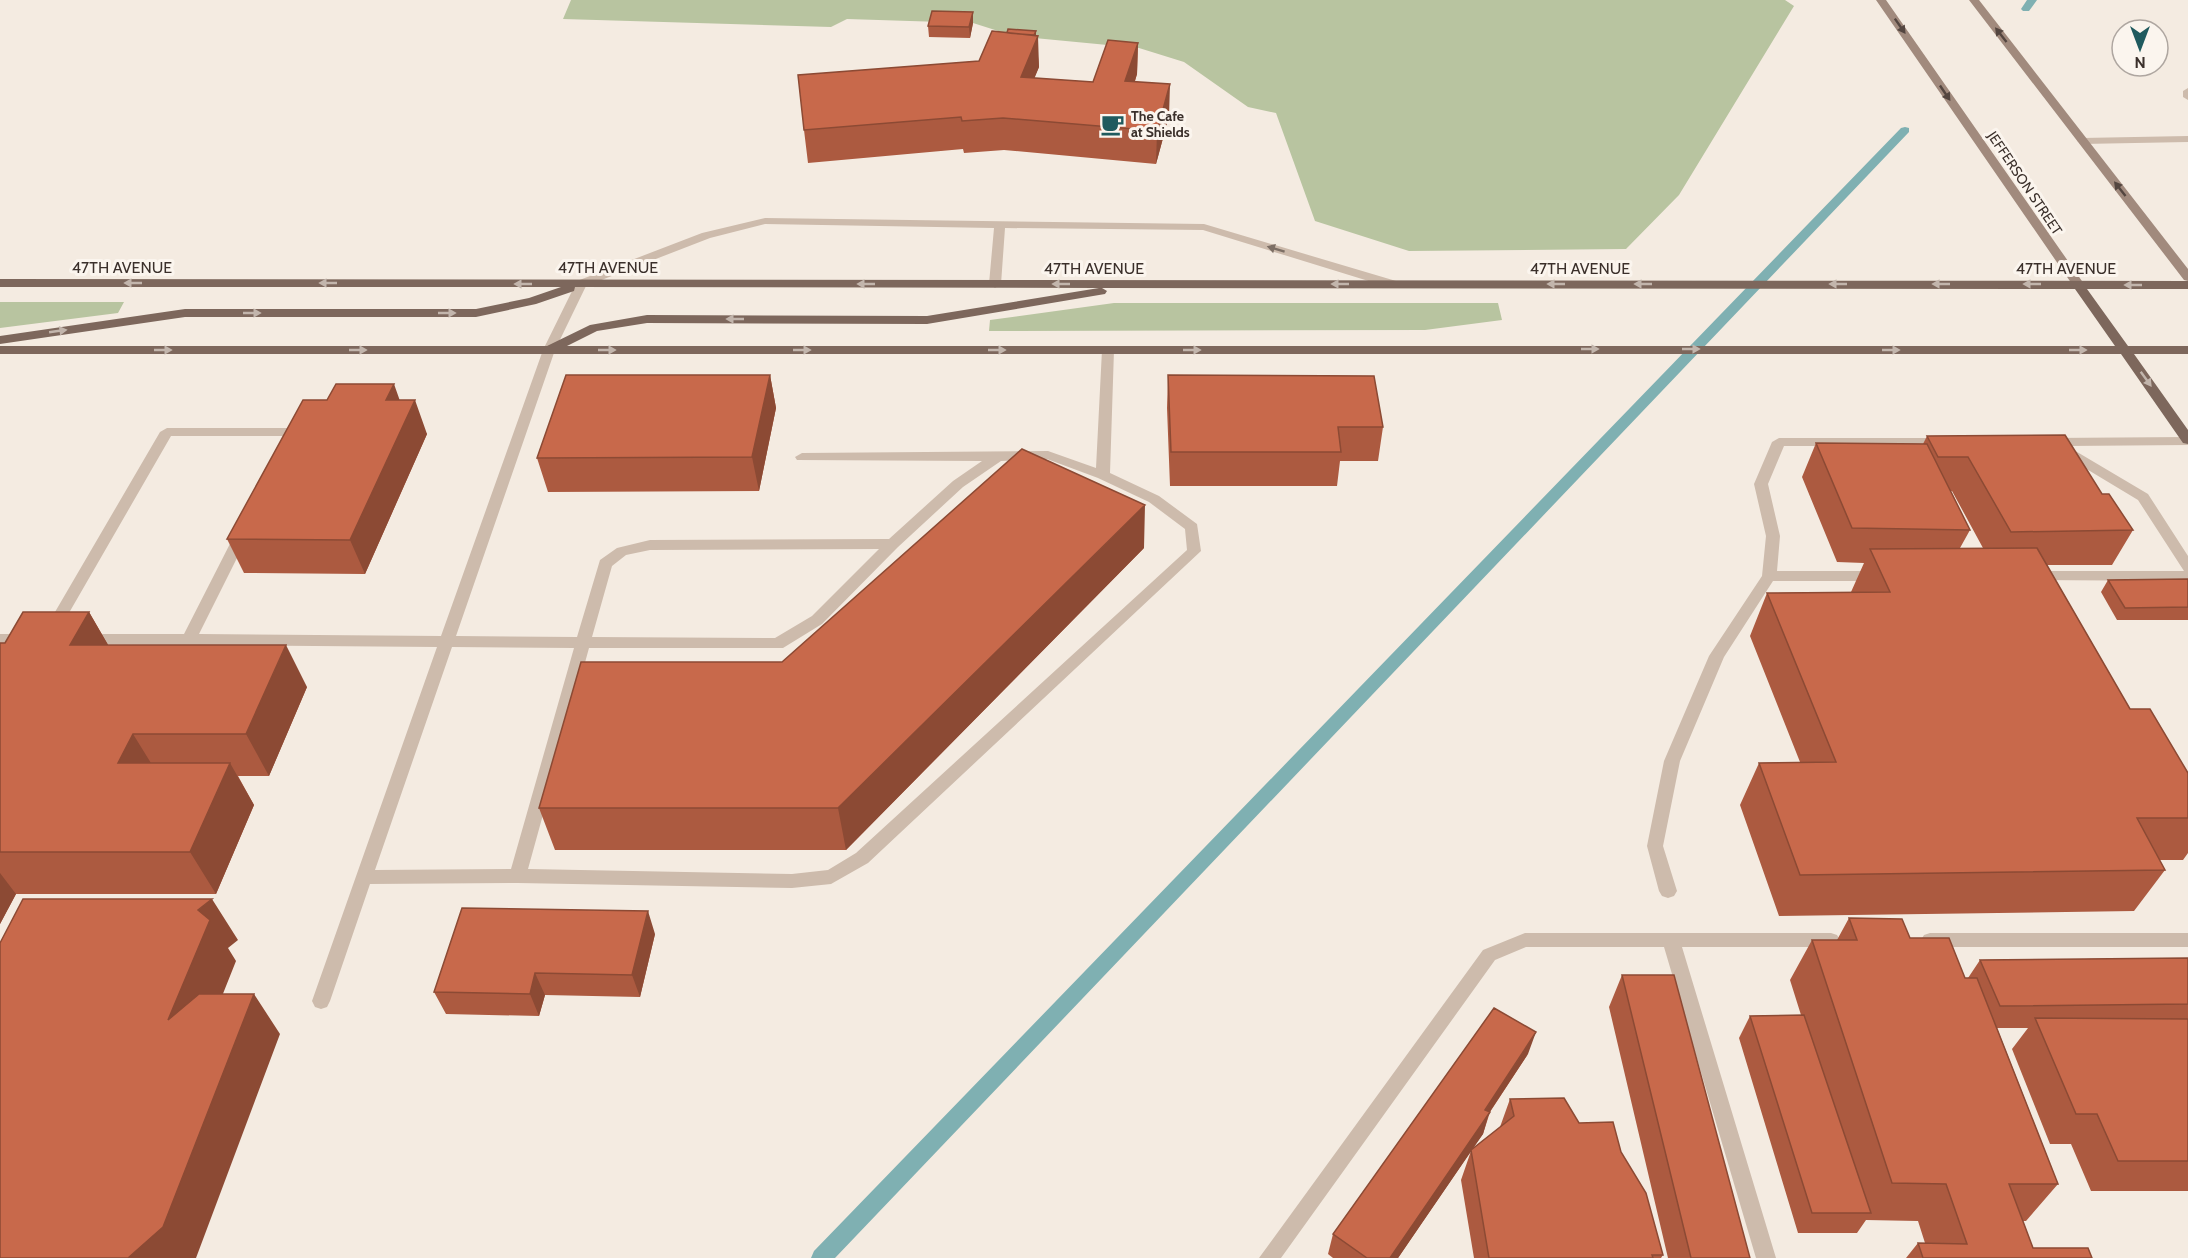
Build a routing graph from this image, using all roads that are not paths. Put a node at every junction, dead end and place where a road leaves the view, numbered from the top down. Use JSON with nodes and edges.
{"nodes":[{"id":1,"x":1881,"y":0,"type":"edge"},
{"id":2,"x":1974,"y":0,"type":"edge"},
{"id":3,"x":2188,"y":139,"type":"edge"},
{"id":4,"x":2082,"y":141,"type":"junction"},
{"id":5,"x":1000,"y":224,"type":"junction"},
{"id":6,"x":2188,"y":277,"type":"edge"},
{"id":7,"x":0,"y":283,"type":"edge"},
{"id":8,"x":581,"y":284,"type":"junction"},
{"id":9,"x":995,"y":284,"type":"junction"},
{"id":10,"x":1147,"y":284,"type":"junction"},
{"id":11,"x":1392,"y":284,"type":"junction"},
{"id":12,"x":2078,"y":284,"type":"junction"},
{"id":13,"x":2188,"y":285,"type":"edge"},
{"id":14,"x":0,"y":340,"type":"edge"},
{"id":15,"x":0,"y":350,"type":"edge"},
{"id":16,"x":549,"y":350,"type":"junction"},
{"id":17,"x":1108,"y":350,"type":"junction"},
{"id":18,"x":2125,"y":350,"type":"junction"},
{"id":19,"x":2188,"y":350,"type":"edge"},
{"id":20,"x":2188,"y":441,"type":"edge"},
{"id":21,"x":1957,"y":442,"type":"edge"},
{"id":22,"x":282,"y":453,"type":"edge"},
{"id":23,"x":802,"y":457,"type":"dead end"},
{"id":24,"x":998,"y":457,"type":"junction"},
{"id":25,"x":1103,"y":475,"type":"junction"},
{"id":26,"x":251,"y":515,"type":"edge"},
{"id":27,"x":893,"y":544,"type":"junction"},
{"id":28,"x":2188,"y":567,"type":"edge"},
{"id":29,"x":1768,"y":576,"type":"junction"},
{"id":30,"x":1886,"y":576,"type":"edge"},
{"id":31,"x":2014,"y":576,"type":"edge"},
{"id":32,"x":2188,"y":576,"type":"edge"},
{"id":33,"x":0,"y":639,"type":"edge"},
{"id":34,"x":59,"y":639,"type":"junction"},
{"id":35,"x":189,"y":640,"type":"junction"},
{"id":36,"x":447,"y":641,"type":"junction"},
{"id":37,"x":583,"y":643,"type":"junction"},
{"id":38,"x":518,"y":876,"type":"junction"},
{"id":39,"x":364,"y":877,"type":"junction"},
{"id":40,"x":1668,"y":891,"type":"dead end"},
{"id":41,"x":1671,"y":940,"type":"junction"},
{"id":42,"x":1847,"y":940,"type":"edge"},
{"id":43,"x":1918,"y":940,"type":"edge"},
{"id":44,"x":2188,"y":940,"type":"edge"},
{"id":45,"x":321,"y":1001,"type":"dead end"},
{"id":46,"x":1269,"y":1258,"type":"edge"},
{"id":47,"x":1766,"y":1258,"type":"edge"}],
"edges":[{"from":1,"to":12,"type":"main road","name":"JEFFERSON STREET","one_way":true},
{"from":4,"to":2,"type":"main road","one_way":true},
{"from":3,"to":4,"type":"lane"},
{"from":6,"to":4,"type":"main road","one_way":true},
{"from":5,"to":8,"type":"lane"},
{"from":5,"to":9,"type":"lane"},
{"from":11,"to":5,"type":"lane","one_way":true},
{"from":8,"to":7,"type":"main road","name":"47TH AVENUE","one_way":true},
{"from":9,"to":8,"type":"main road","name":"47TH AVENUE","one_way":true},
{"from":14,"to":8,"type":"main road","one_way":true},
{"from":8,"to":16,"type":"lane"},
{"from":10,"to":9,"type":"main road","name":"47TH AVENUE","one_way":true},
{"from":11,"to":10,"type":"main road","name":"47TH AVENUE","one_way":true},
{"from":10,"to":16,"type":"main road","one_way":true},
{"from":12,"to":11,"type":"main road","name":"47TH AVENUE","one_way":true},
{"from":13,"to":12,"type":"main road","name":"47TH AVENUE","one_way":true},
{"from":12,"to":18,"type":"main road","name":"JEFFERSON STREET"},
{"from":15,"to":16,"type":"main road","one_way":true},
{"from":16,"to":17,"type":"main road","one_way":true},
{"from":16,"to":36,"type":"lane"},
{"from":17,"to":18,"type":"main road","one_way":true},
{"from":17,"to":25,"type":"lane"},
{"from":18,"to":19,"type":"main road"},
{"from":18,"to":20,"type":"main road","name":"JEFFERSON STREET","one_way":true},
{"from":20,"to":28,"type":"lane"},
{"from":21,"to":29,"type":"lane"},
{"from":22,"to":34,"type":"lane"},
{"from":23,"to":24,"type":"lane"},
{"from":24,"to":25,"type":"lane"},
{"from":24,"to":27,"type":"lane"},
{"from":25,"to":38,"type":"lane"},
{"from":26,"to":35,"type":"lane"},
{"from":27,"to":37,"type":"lane"},
{"from":27,"to":37,"type":"lane"},
{"from":29,"to":30,"type":"lane"},
{"from":29,"to":40,"type":"lane"},
{"from":31,"to":32,"type":"lane"},
{"from":33,"to":34,"type":"lane"},
{"from":34,"to":35,"type":"lane"},
{"from":35,"to":36,"type":"lane"},
{"from":36,"to":37,"type":"lane"},
{"from":36,"to":39,"type":"lane"},
{"from":37,"to":38,"type":"lane"},
{"from":38,"to":39,"type":"lane"},
{"from":39,"to":45,"type":"lane"},
{"from":41,"to":42,"type":"lane"},
{"from":41,"to":46,"type":"lane"},
{"from":41,"to":47,"type":"lane"},
{"from":43,"to":44,"type":"lane"}]}
